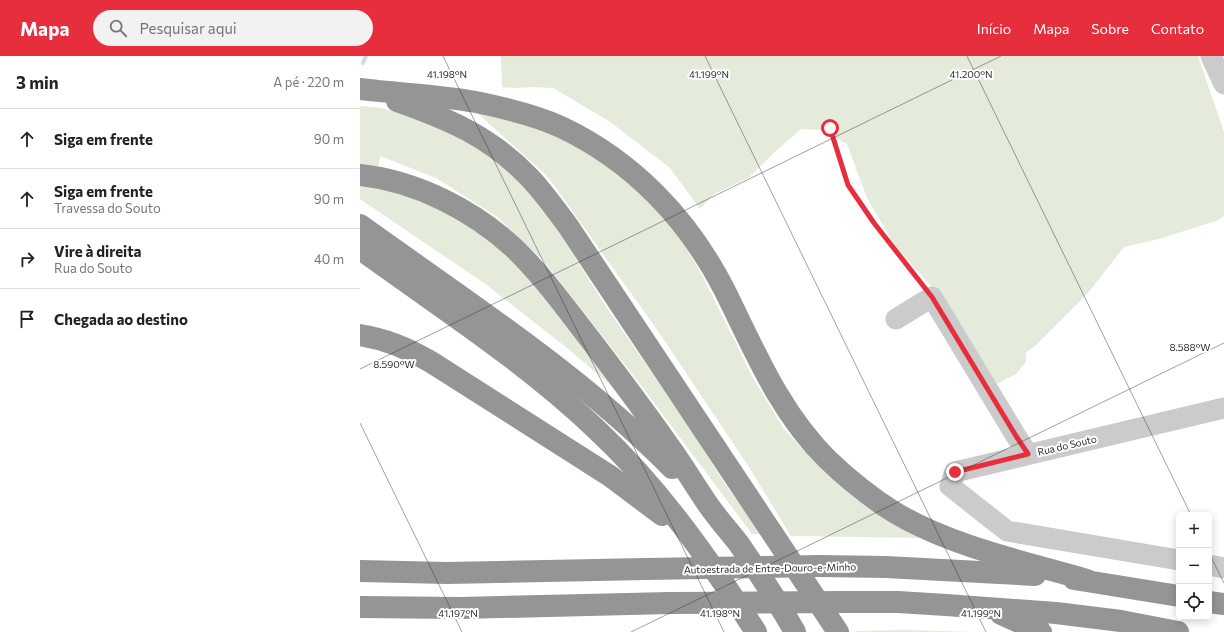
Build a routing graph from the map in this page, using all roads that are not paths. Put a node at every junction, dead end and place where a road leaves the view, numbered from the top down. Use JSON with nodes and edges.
{"nodes":[{"id":1,"x":1211,"y":56,"type":"edge"},
{"id":2,"x":1224,"y":84,"type":"edge"},
{"id":3,"x":361,"y":89,"type":"edge"},
{"id":4,"x":369,"y":176,"type":"edge"},
{"id":5,"x":360,"y":225,"type":"edge"},
{"id":6,"x":360,"y":250,"type":"edge"},
{"id":7,"x":896,"y":319,"type":"dead end"},
{"id":8,"x":360,"y":335,"type":"edge"},
{"id":9,"x":1224,"y":408,"type":"edge"},
{"id":10,"x":1028,"y":454,"type":"junction"},
{"id":11,"x":709,"y":506,"type":"junction"},
{"id":12,"x":694,"y":542,"type":"junction"},
{"id":13,"x":1176,"y":559,"type":"edge"},
{"id":14,"x":1212,"y":566,"type":"edge"},
{"id":15,"x":1224,"y":568,"type":"edge"},
{"id":16,"x":360,"y":571,"type":"edge"},
{"id":17,"x":1087,"y":580,"type":"junction"},
{"id":18,"x":1176,"y":595,"type":"edge"},
{"id":19,"x":1212,"y":602,"type":"edge"},
{"id":20,"x":1224,"y":604,"type":"edge"},
{"id":21,"x":360,"y":607,"type":"edge"},
{"id":22,"x":990,"y":608,"type":"junction"},
{"id":23,"x":756,"y":632,"type":"edge"},
{"id":24,"x":796,"y":632,"type":"edge"},
{"id":25,"x":838,"y":632,"type":"edge"},
{"id":26,"x":1041,"y":632,"type":"edge"},
{"id":27,"x":1178,"y":632,"type":"edge"}],
"edges":[{"from":1,"to":2,"type":"street"},
{"from":3,"to":17,"type":"highway"},
{"from":3,"to":25,"type":"highway"},
{"from":4,"to":11,"type":"highway"},
{"from":5,"to":11,"type":"highway"},
{"from":6,"to":12,"type":"highway"},
{"from":7,"to":10,"type":"street"},
{"from":8,"to":12,"type":"highway"},
{"from":9,"to":10,"type":"street","name":"Rua do Souto"},
{"from":10,"to":13,"type":"street","name":"Rua do Souto"},
{"from":11,"to":24,"type":"highway"},
{"from":12,"to":23,"type":"highway"},
{"from":14,"to":15,"type":"street"},
{"from":16,"to":17,"type":"highway","name":"Autoestrada de Entre-Douro-e-Minho","bridge":true},
{"from":17,"to":18,"type":"highway","name":"Autoestrada de Entre-Douro-e-Minho"},
{"from":19,"to":20,"type":"highway"},
{"from":21,"to":22,"type":"highway","bridge":true},
{"from":22,"to":26,"type":"highway"},
{"from":22,"to":27,"type":"highway"}]}
